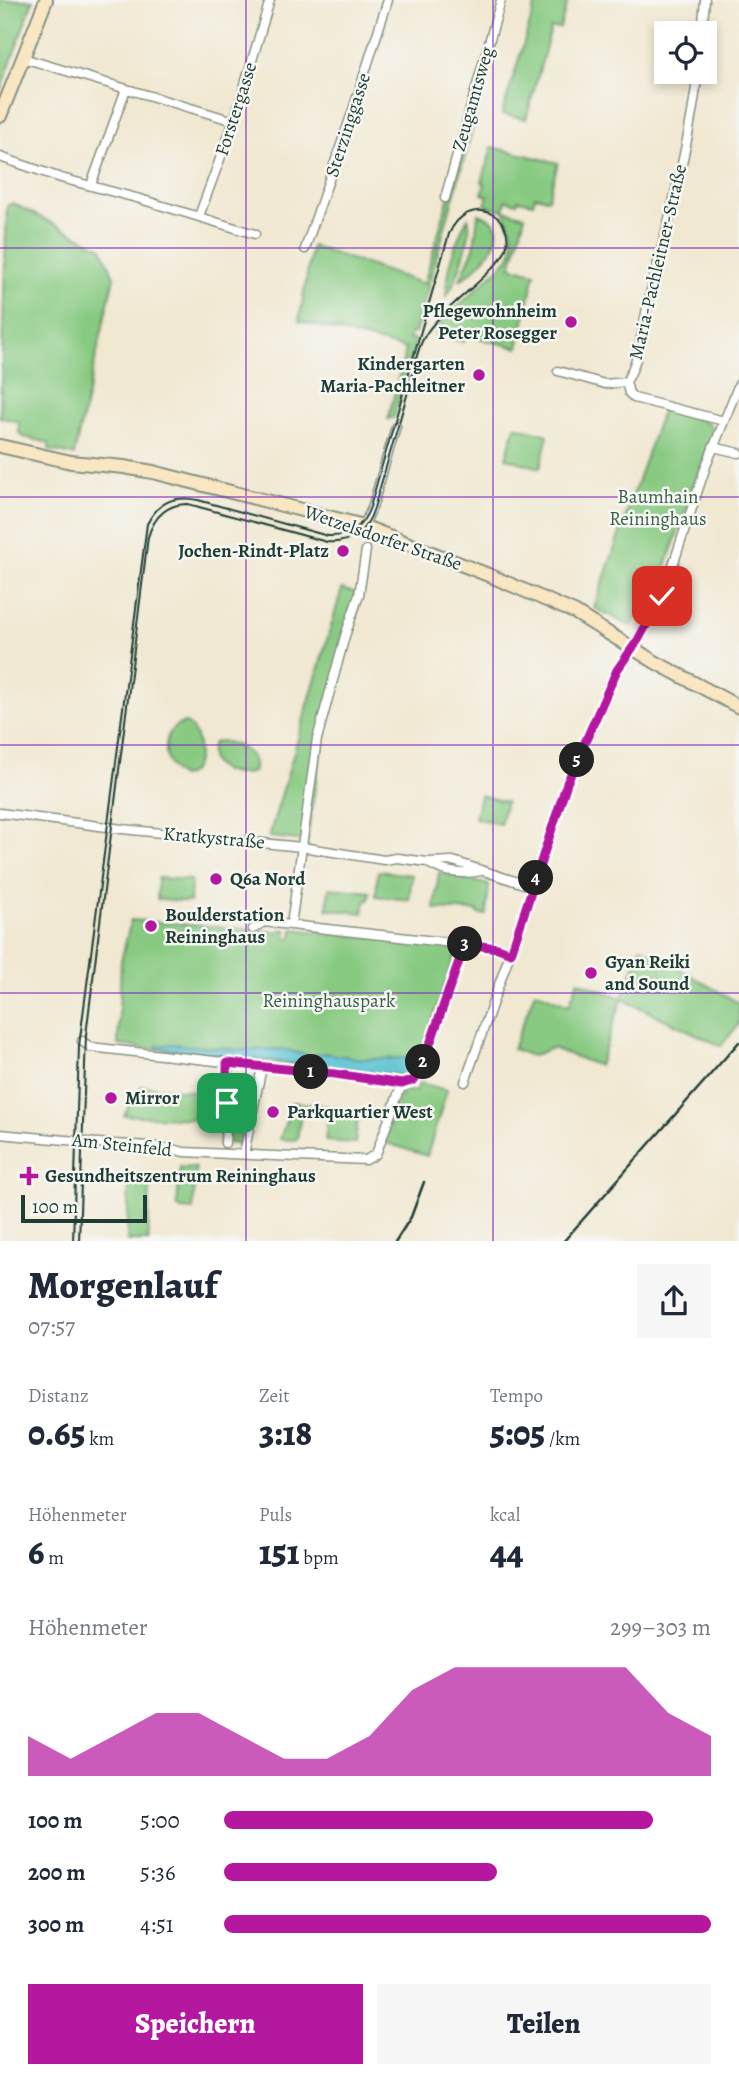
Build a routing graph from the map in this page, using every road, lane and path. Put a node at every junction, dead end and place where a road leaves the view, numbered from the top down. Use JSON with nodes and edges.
{"nodes":[{"id":1,"x":46,"y":0,"type":"edge"},
{"id":2,"x":270,"y":0,"type":"edge"},
{"id":3,"x":388,"y":0,"type":"edge"},
{"id":4,"x":501,"y":0,"type":"edge"},
{"id":5,"x":705,"y":0,"type":"edge"},
{"id":6,"x":703,"y":21,"type":"edge"},
{"id":7,"x":23,"y":58,"type":"junction"},
{"id":8,"x":696,"y":84,"type":"edge"},
{"id":9,"x":126,"y":89,"type":"junction"},
{"id":10,"x":0,"y":116,"type":"edge"},
{"id":11,"x":234,"y":121,"type":"junction"},
{"id":12,"x":0,"y":158,"type":"edge"},
{"id":13,"x":90,"y":185,"type":"junction"},
{"id":14,"x":445,"y":198,"type":"dead end"},
{"id":15,"x":199,"y":216,"type":"junction"},
{"id":16,"x":255,"y":234,"type":"dead end"},
{"id":17,"x":305,"y":249,"type":"dead end"},
{"id":18,"x":558,"y":371,"type":"dead end"},
{"id":19,"x":626,"y":382,"type":"junction"},
{"id":20,"x":739,"y":384,"type":"edge"},
{"id":21,"x":724,"y":421,"type":"junction"},
{"id":22,"x":396,"y":426,"type":"dead end"},
{"id":23,"x":0,"y":446,"type":"edge"},
{"id":24,"x":713,"y":447,"type":"junction"},
{"id":25,"x":739,"y":453,"type":"edge"},
{"id":26,"x":363,"y":527,"type":"junction"},
{"id":27,"x":366,"y":550,"type":"dead end"},
{"id":28,"x":632,"y":648,"type":"junction"},
{"id":29,"x":739,"y":707,"type":"edge"},
{"id":30,"x":0,"y":813,"type":"edge"},
{"id":31,"x":302,"y":846,"type":"junction"},
{"id":32,"x":533,"y":887,"type":"junction"},
{"id":33,"x":291,"y":925,"type":"junction"},
{"id":34,"x":253,"y":929,"type":"dead end"},
{"id":35,"x":465,"y":944,"type":"junction"},
{"id":36,"x":511,"y":953,"type":"junction"},
{"id":37,"x":82,"y":1041,"type":"dead end"},
{"id":38,"x":227,"y":1063,"type":"junction"},
{"id":39,"x":262,"y":1067,"type":"junction"},
{"id":40,"x":465,"y":1082,"type":"dead end"},
{"id":41,"x":402,"y":1084,"type":"junction"},
{"id":42,"x":0,"y":1134,"type":"edge"},
{"id":43,"x":225,"y":1143,"type":"dead end"},
{"id":44,"x":244,"y":1154,"type":"junction"}],
"edges":[{"from":1,"to":7,"type":"main road"},
{"from":2,"to":11,"type":"street","name":"Forstergasse"},
{"from":3,"to":17,"type":"street","name":"Sterzinggasse"},
{"from":4,"to":14,"type":"street","name":"Zeugamtsweg"},
{"from":5,"to":6,"type":"street"},
{"from":7,"to":9,"type":"street"},
{"from":7,"to":10,"type":"main road"},
{"from":8,"to":19,"type":"street","name":"Maria-Pachleitner-Straße"},
{"from":9,"to":11,"type":"street"},
{"from":9,"to":13,"type":"street"},
{"from":11,"to":15,"type":"street","name":"Forstergasse"},
{"from":12,"to":13,"type":"street"},
{"from":13,"to":15,"type":"street"},
{"from":15,"to":16,"type":"street"},
{"from":18,"to":19,"type":"street","name":"Maria-Pachleitner-Straße"},
{"from":19,"to":21,"type":"street"},
{"from":20,"to":21,"type":"street"},
{"from":21,"to":24,"type":"street"},
{"from":22,"to":26,"type":"street"},
{"from":23,"to":26,"type":"main road","name":"Wetzelsdorfer Straße"},
{"from":24,"to":25,"type":"street"},
{"from":24,"to":28,"type":"street"},
{"from":26,"to":28,"type":"main road","name":"Wetzelsdorfer Straße"},
{"from":27,"to":31,"type":"street"},
{"from":28,"to":29,"type":"main road","name":"Wetzelsdorfer Straße"},
{"from":28,"to":32,"type":"street"},
{"from":30,"to":31,"type":"street","name":"Kratkystraße"},
{"from":31,"to":32,"type":"street","name":"Kratkystraße"},
{"from":31,"to":33,"type":"street"},
{"from":32,"to":36,"type":"street"},
{"from":33,"to":34,"type":"street"},
{"from":33,"to":35,"type":"street"},
{"from":35,"to":36,"type":"street"},
{"from":35,"to":41,"type":"street"},
{"from":36,"to":40,"type":"street"},
{"from":37,"to":38,"type":"street"},
{"from":38,"to":39,"type":"street"},
{"from":38,"to":43,"type":"street"},
{"from":39,"to":41,"type":"street"},
{"from":39,"to":44,"type":"street"},
{"from":41,"to":44,"type":"street","name":"Am Steinfeld"},
{"from":42,"to":44,"type":"street","name":"Am Steinfeld"}]}
